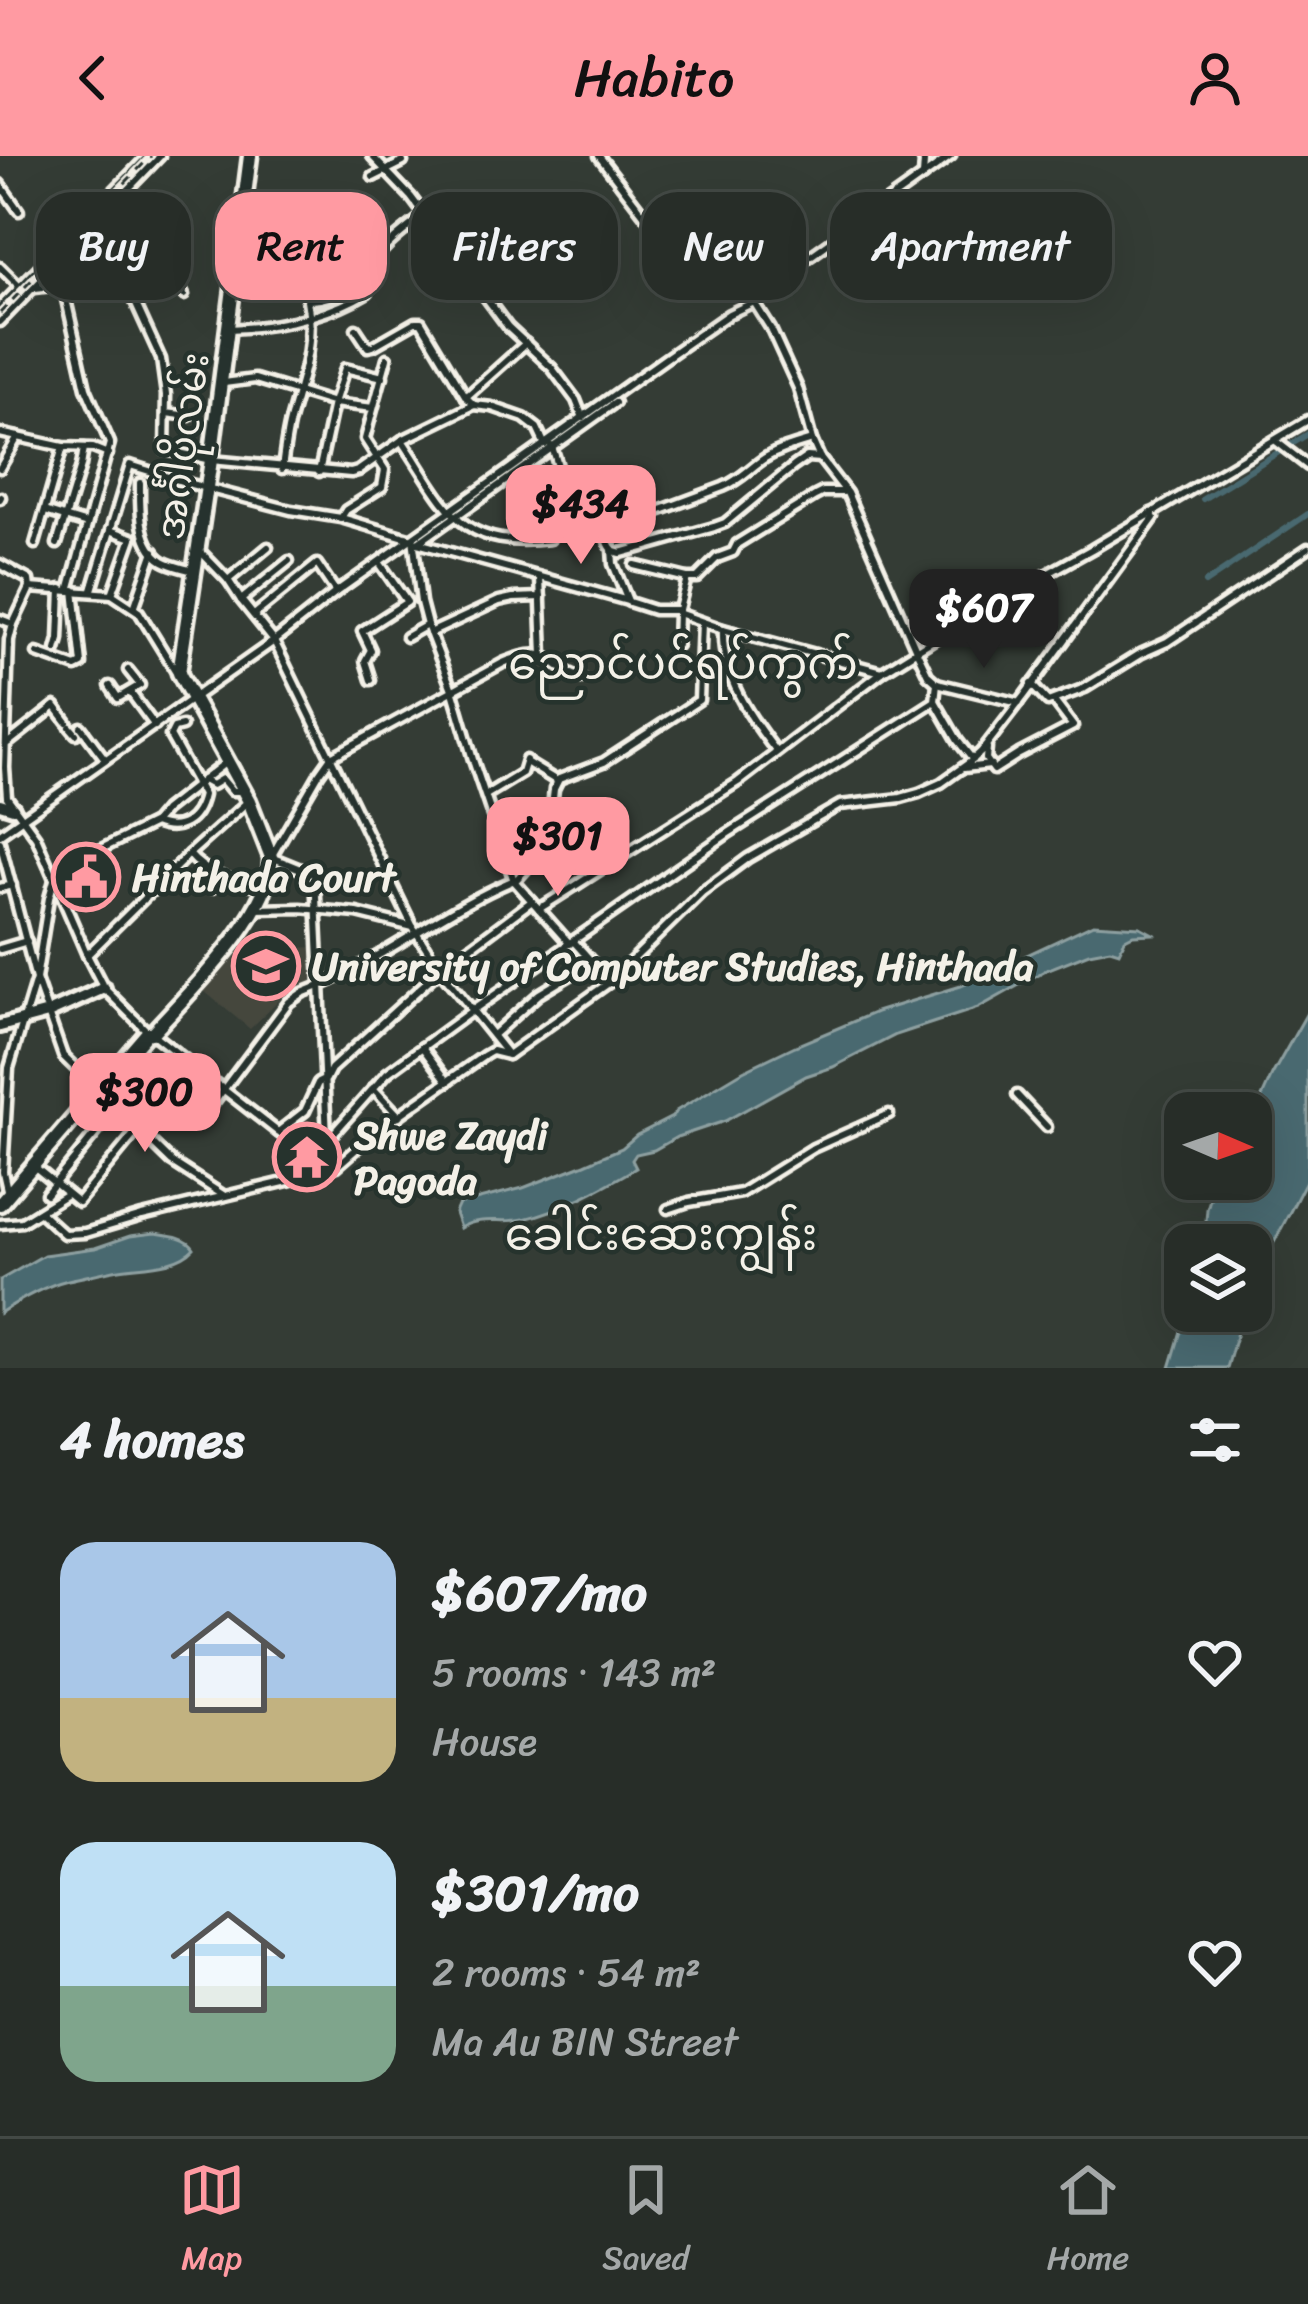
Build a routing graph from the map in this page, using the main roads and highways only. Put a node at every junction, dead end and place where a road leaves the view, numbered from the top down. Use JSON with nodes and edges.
{"nodes":[{"id":1,"x":250,"y":156,"type":"edge"},
{"id":2,"x":4,"y":1199,"type":"edge"}],
"edges":[{"from":1,"to":2,"type":"main road","name":"အင်္ဂါပိုလမ်း"}]}
